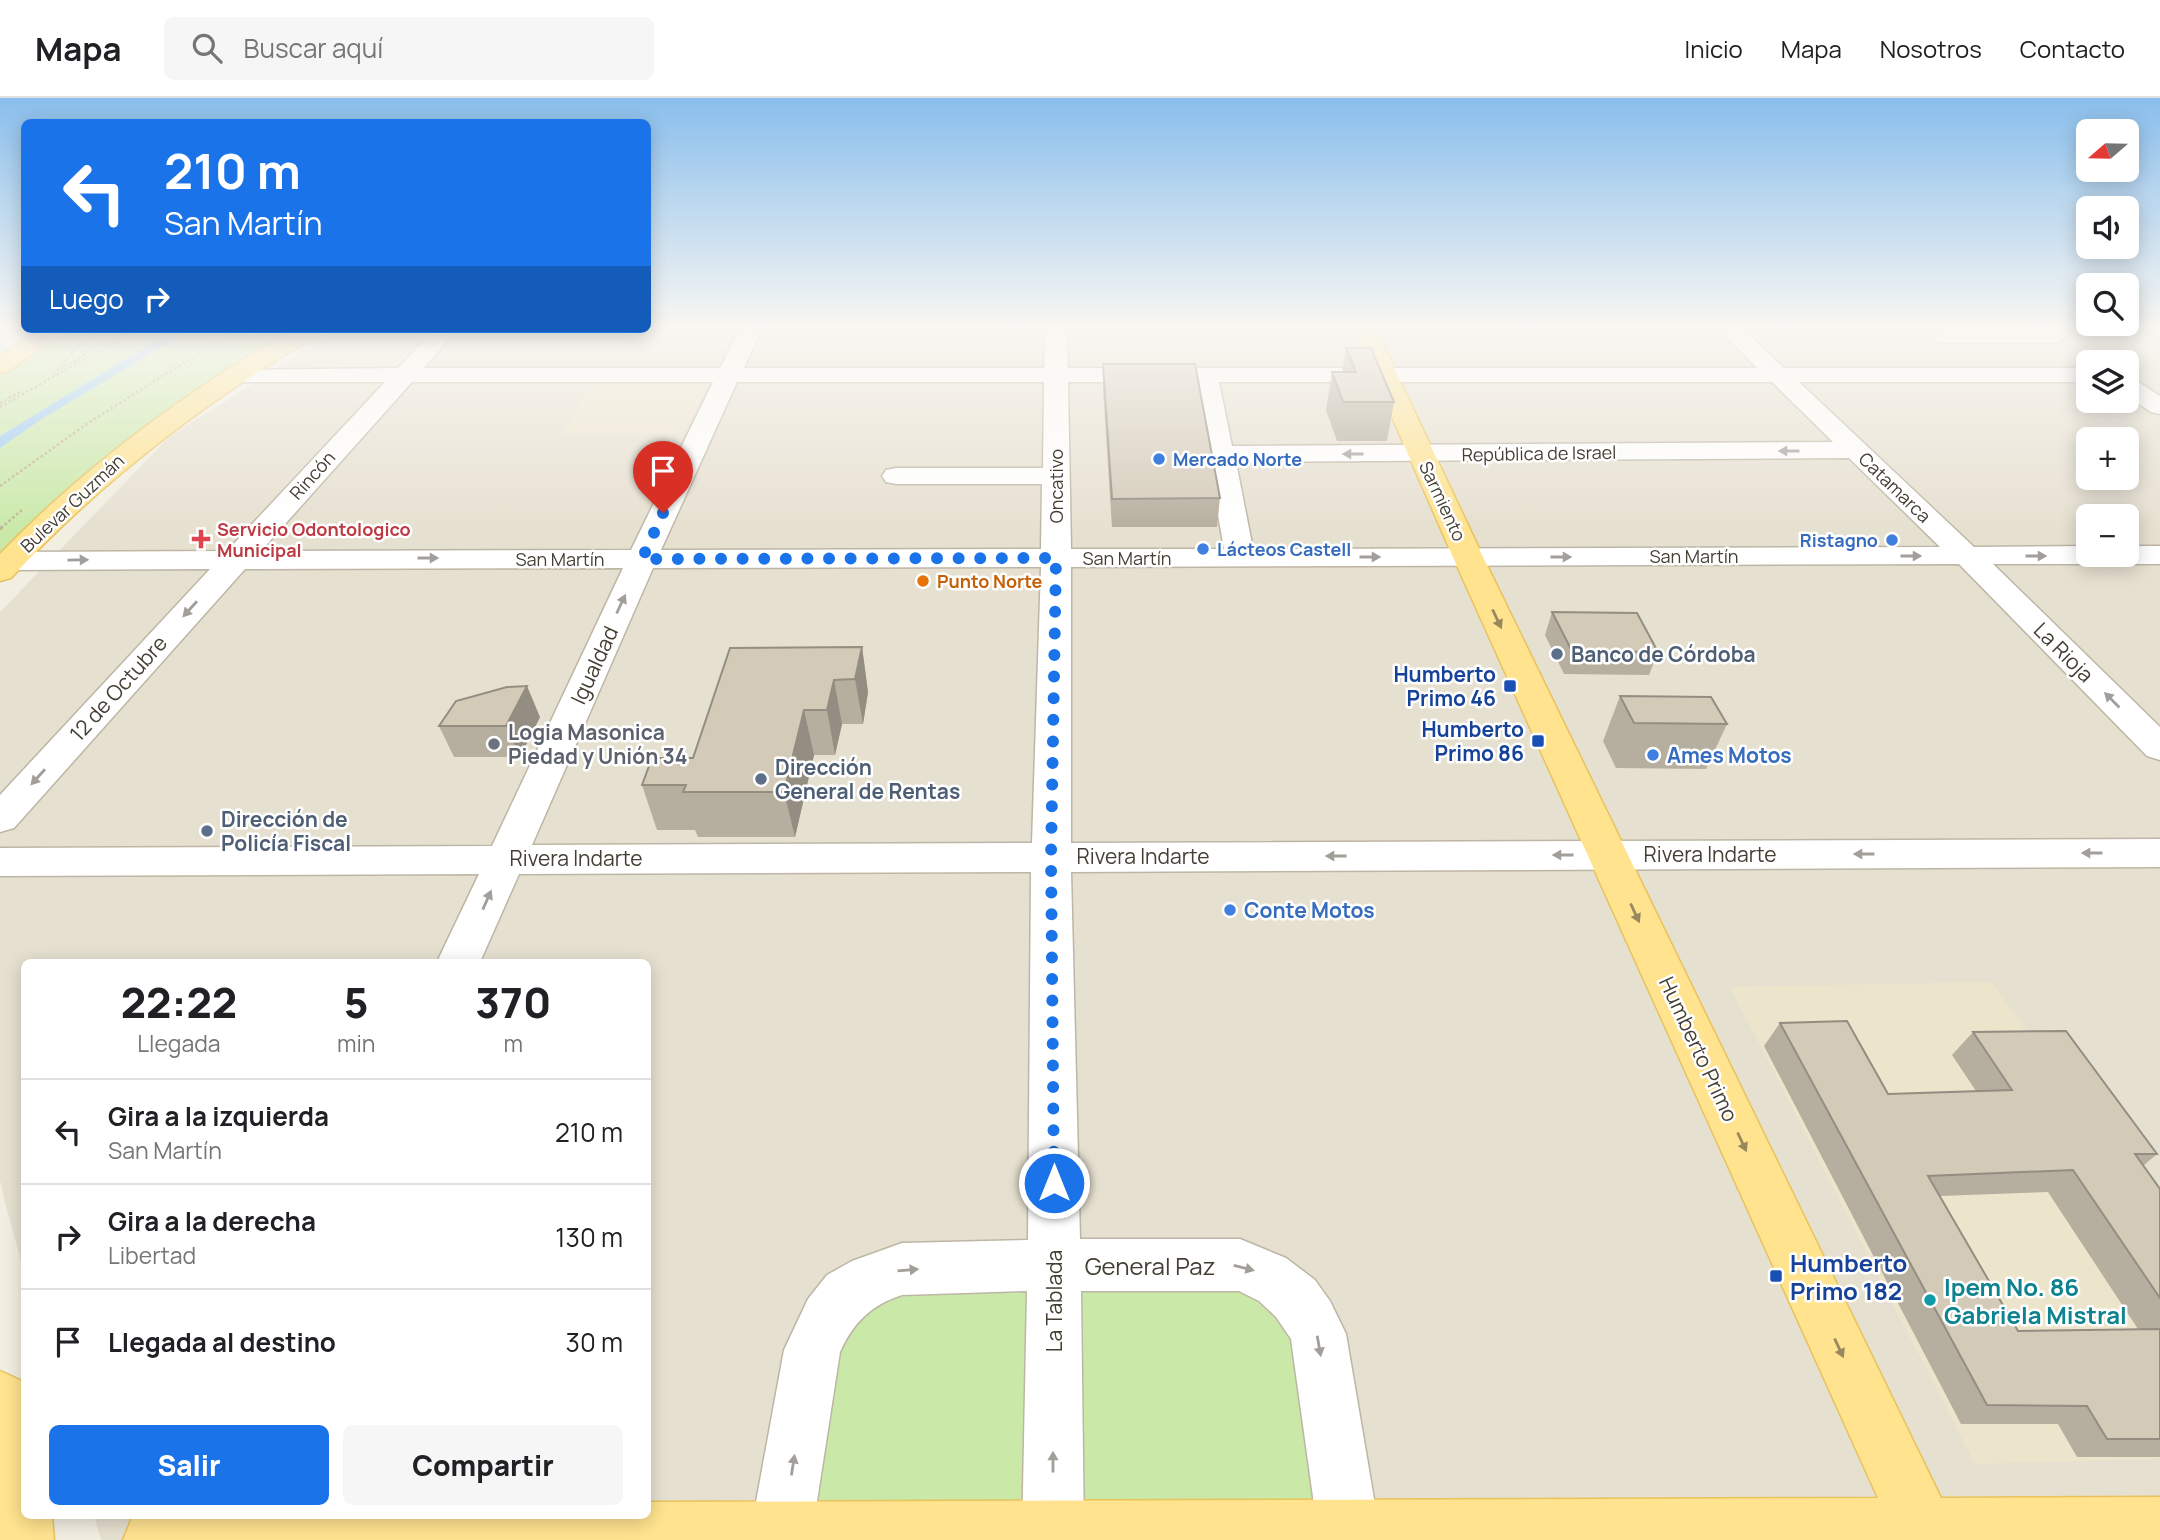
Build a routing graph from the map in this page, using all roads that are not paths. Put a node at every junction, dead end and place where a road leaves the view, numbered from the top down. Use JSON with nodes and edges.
{"nodes":[{"id":1,"x":200,"y":397,"type":"edge"},
{"id":2,"x":383,"y":397,"type":"edge"},
{"id":3,"x":717,"y":397,"type":"edge"},
{"id":4,"x":1056,"y":397,"type":"edge"},
{"id":5,"x":1210,"y":397,"type":"edge"},
{"id":6,"x":1395,"y":397,"type":"edge"},
{"id":7,"x":1801,"y":397,"type":"edge"},
{"id":8,"x":1857,"y":450,"type":"junction"},
{"id":9,"x":1221,"y":454,"type":"junction"},
{"id":10,"x":1421,"y":454,"type":"junction"},
{"id":11,"x":1056,"y":464,"type":"junction"},
{"id":12,"x":897,"y":466,"type":"dead end"},
{"id":13,"x":2160,"y":555,"type":"edge"},
{"id":14,"x":1967,"y":556,"type":"junction"},
{"id":15,"x":1468,"y":557,"type":"junction"},
{"id":16,"x":236,"y":558,"type":"junction"},
{"id":17,"x":1056,"y":558,"type":"junction"},
{"id":18,"x":1240,"y":558,"type":"junction"},
{"id":19,"x":642,"y":559,"type":"junction"},
{"id":20,"x":5,"y":566,"type":"edge"},
{"id":21,"x":2160,"y":748,"type":"edge"},
{"id":22,"x":0,"y":818,"type":"edge"},
{"id":23,"x":2160,"y":853,"type":"edge"},
{"id":24,"x":1608,"y":855,"type":"junction"},
{"id":25,"x":1051,"y":857,"type":"junction"},
{"id":26,"x":506,"y":858,"type":"junction"},
{"id":27,"x":0,"y":862,"type":"edge"},
{"id":28,"x":459,"y":959,"type":"edge"},
{"id":29,"x":1054,"y":1265,"type":"junction"},
{"id":30,"x":0,"y":1400,"type":"edge"},
{"id":31,"x":21,"y":1501,"type":"edge"},
{"id":32,"x":22,"y":1519,"type":"edge"},
{"id":33,"x":2160,"y":1528,"type":"edge"},
{"id":34,"x":190,"y":1533,"type":"edge"},
{"id":35,"x":1926,"y":1534,"type":"edge"},
{"id":36,"x":1053,"y":1535,"type":"edge"},
{"id":37,"x":781,"y":1536,"type":"edge"},
{"id":38,"x":1350,"y":1536,"type":"edge"},
{"id":39,"x":23,"y":1540,"type":"edge"}],
"edges":[{"from":1,"to":20,"type":"main road","name":"Bulevar Guzmán"},
{"from":2,"to":16,"type":"street","name":"Rincón"},
{"from":3,"to":19,"type":"street","name":"Igualdad"},
{"from":4,"to":11,"type":"street","name":"Oncativo"},
{"from":5,"to":9,"type":"street"},
{"from":6,"to":10,"type":"main road","name":"Sarmiento"},
{"from":7,"to":8,"type":"street","name":"Catamarca"},
{"from":8,"to":10,"type":"street","name":"República de Israel","one_way":true},
{"from":8,"to":14,"type":"street","name":"Catamarca"},
{"from":10,"to":9,"type":"street","name":"República de Israel","one_way":true},
{"from":9,"to":18,"type":"street"},
{"from":10,"to":15,"type":"main road","name":"Sarmiento"},
{"from":11,"to":12,"type":"street"},
{"from":11,"to":17,"type":"street","name":"Oncativo"},
{"from":14,"to":13,"type":"street","name":"San Martín","one_way":true},
{"from":15,"to":14,"type":"street","name":"San Martín","one_way":true},
{"from":21,"to":14,"type":"street","name":"La Rioja","one_way":true},
{"from":18,"to":15,"type":"street","name":"San Martín","one_way":true},
{"from":15,"to":24,"type":"main road","name":"Humberto Primo","one_way":true},
{"from":16,"to":19,"type":"street","name":"San Martín","one_way":true},
{"from":20,"to":16,"type":"street","name":"San Martín","one_way":true},
{"from":16,"to":22,"type":"street","name":"12 de Octubre","one_way":true},
{"from":17,"to":18,"type":"street","name":"San Martín"},
{"from":17,"to":19,"type":"street","name":"San Martín"},
{"from":17,"to":25,"type":"street","name":"La Tablada"},
{"from":26,"to":19,"type":"street","name":"Igualdad","one_way":true},
{"from":23,"to":24,"type":"street","name":"Rivera Indarte","one_way":true},
{"from":24,"to":25,"type":"street","name":"Rivera Indarte","one_way":true},
{"from":24,"to":35,"type":"main road","name":"Humberto Primo","one_way":true},
{"from":25,"to":26,"type":"street","name":"Rivera Indarte"},
{"from":25,"to":29,"type":"street","name":"La Tablada"},
{"from":26,"to":27,"type":"street","name":"Rivera Indarte"},
{"from":28,"to":26,"type":"street","name":"Igualdad","one_way":true},
{"from":36,"to":29,"type":"street","name":"La Tablada","one_way":true},
{"from":37,"to":29,"type":"street","name":"General Paz","one_way":true},
{"from":29,"to":38,"type":"street","name":"General Paz","one_way":true},
{"from":30,"to":31,"type":"main road"},
{"from":32,"to":39,"type":"main road"},
{"from":33,"to":35,"type":"main road"},
{"from":34,"to":37,"type":"main road"},
{"from":35,"to":38,"type":"main road"},
{"from":36,"to":37,"type":"main road"},
{"from":36,"to":38,"type":"main road"}]}
